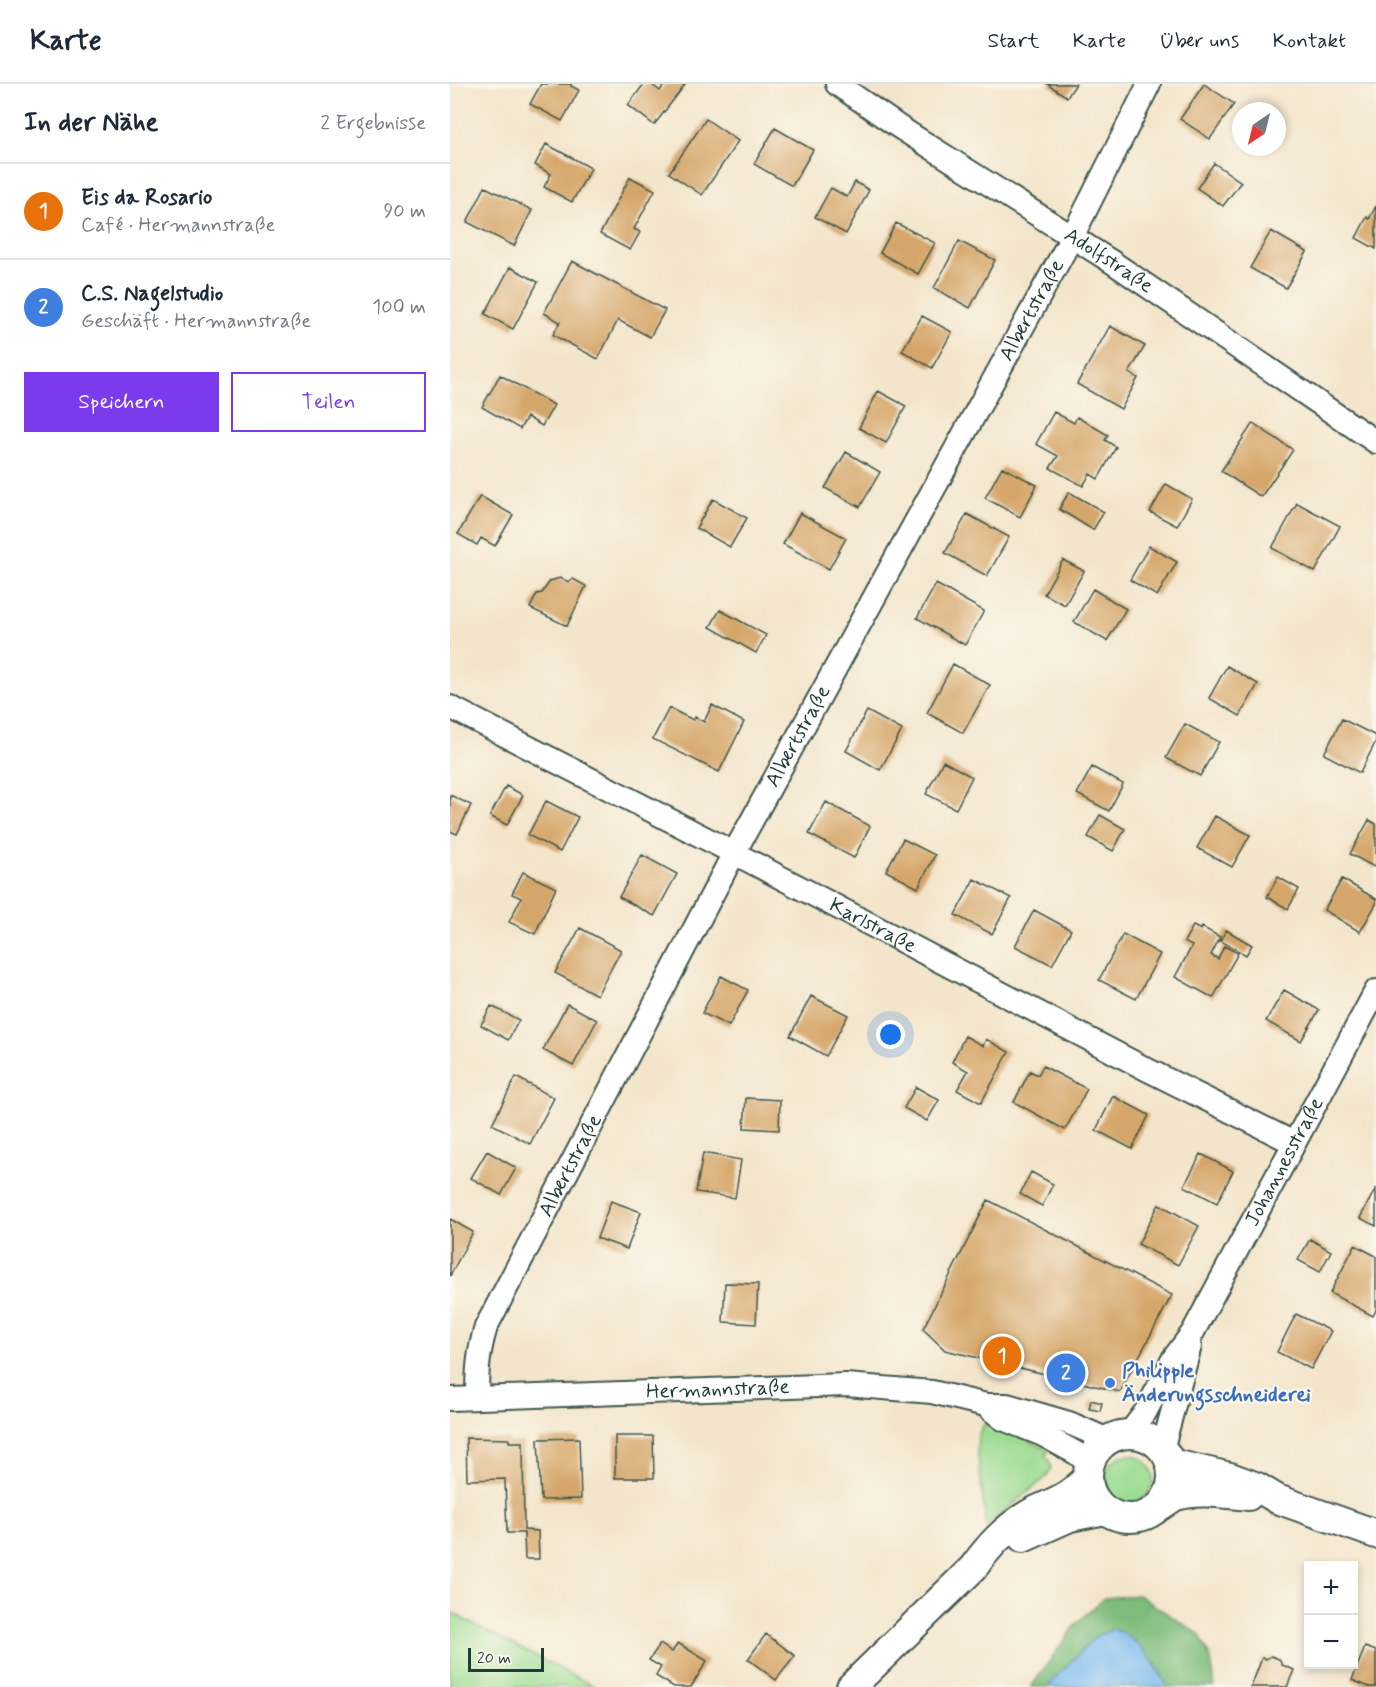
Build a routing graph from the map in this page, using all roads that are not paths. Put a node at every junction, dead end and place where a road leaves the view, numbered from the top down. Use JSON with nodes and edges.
{"nodes":[{"id":1,"x":837,"y":84,"type":"edge"},
{"id":2,"x":1149,"y":84,"type":"edge"},
{"id":3,"x":1072,"y":237,"type":"junction"},
{"id":4,"x":1376,"y":442,"type":"edge"},
{"id":5,"x":450,"y":707,"type":"edge"},
{"id":6,"x":734,"y":853,"type":"junction"},
{"id":7,"x":1376,"y":991,"type":"edge"},
{"id":8,"x":1294,"y":1143,"type":"junction"},
{"id":9,"x":1193,"y":1332,"type":"junction"},
{"id":10,"x":477,"y":1398,"type":"junction"},
{"id":11,"x":450,"y":1399,"type":"edge"},
{"id":12,"x":986,"y":1405,"type":"junction"},
{"id":13,"x":1118,"y":1437,"type":"junction"},
{"id":14,"x":1166,"y":1456,"type":"junction"},
{"id":15,"x":1089,"y":1471,"type":"junction"},
{"id":16,"x":1276,"y":1499,"type":"junction"},
{"id":17,"x":1160,"y":1506,"type":"junction"},
{"id":18,"x":1105,"y":1510,"type":"junction"},
{"id":19,"x":1376,"y":1534,"type":"edge"},
{"id":20,"x":973,"y":1568,"type":"junction"},
{"id":21,"x":851,"y":1687,"type":"edge"}],
"edges":[{"from":1,"to":3,"type":"street","name":"Adolfstraße"},
{"from":2,"to":3,"type":"street","name":"Albertstraße"},
{"from":3,"to":4,"type":"street","name":"Adolfstraße"},
{"from":3,"to":6,"type":"street","name":"Albertstraße"},
{"from":5,"to":6,"type":"street","name":"Karlstraße"},
{"from":6,"to":8,"type":"street","name":"Karlstraße"},
{"from":6,"to":10,"type":"street","name":"Albertstraße"},
{"from":7,"to":8,"type":"street","name":"Johannesstraße"},
{"from":8,"to":9,"type":"street","name":"Johannesstraße"},
{"from":9,"to":13,"type":"street","name":"Johannesstraße"},
{"from":9,"to":14,"type":"street","name":"Johannesstraße"},
{"from":10,"to":11,"type":"street","name":"Hermannstraße"},
{"from":10,"to":12,"type":"street","name":"Hermannstraße"},
{"from":12,"to":13,"type":"street","name":"Hermannstraße"},
{"from":12,"to":15,"type":"street","name":"Hermannstraße"},
{"from":13,"to":14,"type":"street"},
{"from":13,"to":15,"type":"street"},
{"from":14,"to":16,"type":"street"},
{"from":14,"to":17,"type":"street"},
{"from":15,"to":18,"type":"street"},
{"from":15,"to":20,"type":"street"},
{"from":16,"to":17,"type":"street"},
{"from":16,"to":19,"type":"street"},
{"from":17,"to":18,"type":"street"},
{"from":18,"to":20,"type":"street"},
{"from":20,"to":21,"type":"street"}]}
